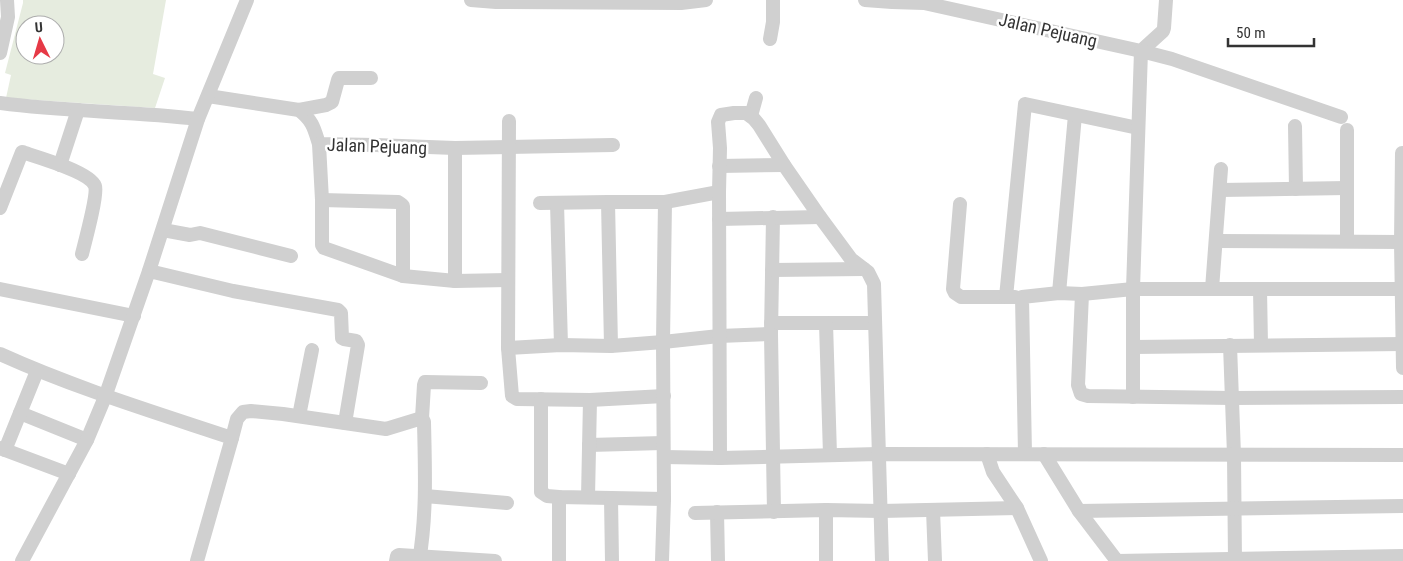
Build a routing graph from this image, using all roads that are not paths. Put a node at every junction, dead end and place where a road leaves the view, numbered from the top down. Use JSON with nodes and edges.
{"nodes":[{"id":1,"x":7,"y":0,"type":"edge"},
{"id":2,"x":247,"y":0,"type":"edge"},
{"id":3,"x":471,"y":0,"type":"edge"},
{"id":4,"x":706,"y":0,"type":"edge"},
{"id":5,"x":773,"y":0,"type":"edge"},
{"id":6,"x":865,"y":0,"type":"edge"},
{"id":7,"x":1166,"y":0,"type":"edge"},
{"id":8,"x":770,"y":39,"type":"dead end"},
{"id":9,"x":1141,"y":51,"type":"junction"},
{"id":10,"x":0,"y":53,"type":"edge"},
{"id":11,"x":372,"y":78,"type":"dead end"},
{"id":12,"x":208,"y":96,"type":"junction"},
{"id":13,"x":756,"y":98,"type":"dead end"},
{"id":14,"x":0,"y":103,"type":"edge"},
{"id":15,"x":78,"y":110,"type":"junction"},
{"id":16,"x":299,"y":110,"type":"junction"},
{"id":17,"x":1075,"y":115,"type":"junction"},
{"id":18,"x":751,"y":116,"type":"junction"},
{"id":19,"x":198,"y":119,"type":"junction"},
{"id":20,"x":510,"y":121,"type":"dead end"},
{"id":21,"x":1295,"y":126,"type":"dead end"},
{"id":22,"x":1138,"y":128,"type":"junction"},
{"id":23,"x":318,"y":144,"type":"junction"},
{"id":24,"x":613,"y":144,"type":"dead end"},
{"id":25,"x":510,"y":146,"type":"junction"},
{"id":26,"x":455,"y":148,"type":"junction"},
{"id":27,"x":1402,"y":153,"type":"dead end"},
{"id":28,"x":60,"y":165,"type":"junction"},
{"id":29,"x":784,"y":165,"type":"junction"},
{"id":30,"x":719,"y":166,"type":"junction"},
{"id":31,"x":1221,"y":169,"type":"dead end"},
{"id":32,"x":1402,"y":184,"type":"edge"},
{"id":33,"x":1347,"y":188,"type":"junction"},
{"id":34,"x":1296,"y":189,"type":"junction"},
{"id":35,"x":1220,"y":190,"type":"junction"},
{"id":36,"x":719,"y":192,"type":"junction"},
{"id":37,"x":322,"y":200,"type":"junction"},
{"id":38,"x":608,"y":202,"type":"junction"},
{"id":39,"x":665,"y":202,"type":"junction"},
{"id":40,"x":540,"y":203,"type":"dead end"},
{"id":41,"x":557,"y":203,"type":"junction"},
{"id":42,"x":960,"y":204,"type":"dead end"},
{"id":43,"x":0,"y":208,"type":"edge"},
{"id":44,"x":772,"y":217,"type":"junction"},
{"id":45,"x":820,"y":217,"type":"junction"},
{"id":46,"x":719,"y":218,"type":"junction"},
{"id":47,"x":163,"y":230,"type":"junction"},
{"id":48,"x":1216,"y":241,"type":"junction"},
{"id":49,"x":1347,"y":241,"type":"junction"},
{"id":50,"x":1402,"y":242,"type":"edge"},
{"id":51,"x":82,"y":254,"type":"dead end"},
{"id":52,"x":291,"y":256,"type":"dead end"},
{"id":53,"x":864,"y":269,"type":"junction"},
{"id":54,"x":772,"y":270,"type":"junction"},
{"id":55,"x":150,"y":271,"type":"junction"},
{"id":56,"x":403,"y":276,"type":"junction"},
{"id":57,"x":508,"y":280,"type":"junction"},
{"id":58,"x":455,"y":281,"type":"junction"},
{"id":59,"x":0,"y":289,"type":"edge"},
{"id":60,"x":1133,"y":289,"type":"junction"},
{"id":61,"x":1212,"y":289,"type":"junction"},
{"id":62,"x":1260,"y":289,"type":"junction"},
{"id":63,"x":1403,"y":289,"type":"edge"},
{"id":64,"x":1059,"y":294,"type":"junction"},
{"id":65,"x":1082,"y":294,"type":"junction"},
{"id":66,"x":1006,"y":297,"type":"junction"},
{"id":67,"x":1022,"y":297,"type":"junction"},
{"id":68,"x":134,"y":316,"type":"junction"},
{"id":69,"x":826,"y":323,"type":"junction"},
{"id":70,"x":875,"y":323,"type":"junction"},
{"id":71,"x":771,"y":329,"type":"junction"},
{"id":72,"x":719,"y":336,"type":"junction"},
{"id":73,"x":663,"y":342,"type":"junction"},
{"id":74,"x":1403,"y":344,"type":"edge"},
{"id":75,"x":560,"y":345,"type":"junction"},
{"id":76,"x":1230,"y":345,"type":"junction"},
{"id":77,"x":1261,"y":345,"type":"junction"},
{"id":78,"x":611,"y":346,"type":"junction"},
{"id":79,"x":1133,"y":347,"type":"junction"},
{"id":80,"x":508,"y":348,"type":"junction"},
{"id":81,"x":312,"y":350,"type":"dead end"},
{"id":82,"x":0,"y":354,"type":"edge"},
{"id":83,"x":1403,"y":368,"type":"edge"},
{"id":84,"x":37,"y":371,"type":"junction"},
{"id":85,"x":481,"y":383,"type":"dead end"},
{"id":86,"x":664,"y":396,"type":"junction"},
{"id":87,"x":105,"y":397,"type":"junction"},
{"id":88,"x":1133,"y":397,"type":"junction"},
{"id":89,"x":1403,"y":397,"type":"edge"},
{"id":90,"x":1232,"y":398,"type":"junction"},
{"id":91,"x":540,"y":399,"type":"junction"},
{"id":92,"x":590,"y":400,"type":"junction"},
{"id":93,"x":20,"y":414,"type":"junction"},
{"id":94,"x":299,"y":416,"type":"junction"},
{"id":95,"x":422,"y":418,"type":"junction"},
{"id":96,"x":345,"y":423,"type":"junction"},
{"id":97,"x":232,"y":438,"type":"junction"},
{"id":98,"x":87,"y":440,"type":"junction"},
{"id":99,"x":590,"y":445,"type":"junction"},
{"id":100,"x":2,"y":449,"type":"edge"},
{"id":101,"x":664,"y":450,"type":"junction"},
{"id":102,"x":878,"y":454,"type":"junction"},
{"id":103,"x":987,"y":454,"type":"junction"},
{"id":104,"x":1025,"y":454,"type":"junction"},
{"id":105,"x":1044,"y":454,"type":"junction"},
{"id":106,"x":830,"y":455,"type":"junction"},
{"id":107,"x":1234,"y":455,"type":"junction"},
{"id":108,"x":1403,"y":455,"type":"edge"},
{"id":109,"x":773,"y":456,"type":"junction"},
{"id":110,"x":720,"y":458,"type":"junction"},
{"id":111,"x":69,"y":474,"type":"junction"},
{"id":112,"x":425,"y":496,"type":"junction"},
{"id":113,"x":559,"y":497,"type":"junction"},
{"id":114,"x":588,"y":497,"type":"junction"},
{"id":115,"x":611,"y":498,"type":"junction"},
{"id":116,"x":664,"y":499,"type":"junction"},
{"id":117,"x":507,"y":503,"type":"dead end"},
{"id":118,"x":1403,"y":506,"type":"edge"},
{"id":119,"x":1017,"y":508,"type":"junction"},
{"id":120,"x":1235,"y":509,"type":"junction"},
{"id":121,"x":826,"y":510,"type":"junction"},
{"id":122,"x":933,"y":510,"type":"junction"},
{"id":123,"x":880,"y":511,"type":"junction"},
{"id":124,"x":1079,"y":511,"type":"junction"},
{"id":125,"x":717,"y":512,"type":"junction"},
{"id":126,"x":774,"y":512,"type":"junction"},
{"id":127,"x":695,"y":513,"type":"dead end"},
{"id":128,"x":1403,"y":556,"type":"edge"},
{"id":129,"x":420,"y":558,"type":"edge"},
{"id":130,"x":1338,"y":559,"type":"edge"},
{"id":131,"x":1235,"y":560,"type":"edge"},
{"id":132,"x":1289,"y":560,"type":"edge"},
{"id":133,"x":22,"y":561,"type":"edge"},
{"id":134,"x":197,"y":561,"type":"edge"},
{"id":135,"x":396,"y":561,"type":"edge"},
{"id":136,"x":495,"y":561,"type":"edge"},
{"id":137,"x":559,"y":561,"type":"edge"},
{"id":138,"x":612,"y":561,"type":"edge"},
{"id":139,"x":662,"y":561,"type":"edge"},
{"id":140,"x":718,"y":561,"type":"edge"},
{"id":141,"x":826,"y":561,"type":"edge"},
{"id":142,"x":882,"y":561,"type":"edge"},
{"id":143,"x":935,"y":561,"type":"edge"},
{"id":144,"x":1041,"y":561,"type":"edge"},
{"id":145,"x":1117,"y":561,"type":"edge"}],
"edges":[{"from":1,"to":10,"type":"street"},
{"from":2,"to":12,"type":"street"},
{"from":3,"to":4,"type":"street"},
{"from":5,"to":8,"type":"street"},
{"from":6,"to":9,"type":"street","name":"Jalan Pejuang"},
{"from":7,"to":9,"type":"street"},
{"from":9,"to":22,"type":"street"},
{"from":9,"to":33,"type":"street","name":"Jalan Pejuang"},
{"from":11,"to":16,"type":"street"},
{"from":12,"to":16,"type":"street"},
{"from":12,"to":19,"type":"street"},
{"from":13,"to":18,"type":"street"},
{"from":14,"to":15,"type":"street"},
{"from":15,"to":19,"type":"street"},
{"from":15,"to":28,"type":"street"},
{"from":16,"to":23,"type":"street","name":"Jalan Pejuang"},
{"from":17,"to":22,"type":"street"},
{"from":17,"to":64,"type":"street"},
{"from":17,"to":66,"type":"street"},
{"from":18,"to":29,"type":"street"},
{"from":18,"to":30,"type":"street"},
{"from":19,"to":47,"type":"street"},
{"from":20,"to":25,"type":"street"},
{"from":21,"to":34,"type":"street"},
{"from":22,"to":60,"type":"street"},
{"from":23,"to":26,"type":"street","name":"Jalan Pejuang"},
{"from":23,"to":37,"type":"street"},
{"from":24,"to":25,"type":"street","name":"Jalan Pejuang"},
{"from":25,"to":26,"type":"street","name":"Jalan Pejuang"},
{"from":25,"to":57,"type":"street"},
{"from":26,"to":58,"type":"street"},
{"from":27,"to":32,"type":"street"},
{"from":28,"to":43,"type":"street"},
{"from":28,"to":51,"type":"street"},
{"from":29,"to":30,"type":"street"},
{"from":29,"to":45,"type":"street"},
{"from":30,"to":36,"type":"street"},
{"from":31,"to":35,"type":"street"},
{"from":32,"to":50,"type":"street"},
{"from":33,"to":34,"type":"street"},
{"from":33,"to":49,"type":"street"},
{"from":34,"to":35,"type":"street"},
{"from":35,"to":48,"type":"street"},
{"from":36,"to":39,"type":"street"},
{"from":36,"to":46,"type":"street"},
{"from":37,"to":56,"type":"street"},
{"from":37,"to":56,"type":"street"},
{"from":38,"to":39,"type":"street"},
{"from":38,"to":41,"type":"street"},
{"from":38,"to":78,"type":"street"},
{"from":39,"to":73,"type":"street"},
{"from":40,"to":41,"type":"street"},
{"from":41,"to":75,"type":"street"},
{"from":42,"to":66,"type":"street"},
{"from":44,"to":45,"type":"street"},
{"from":44,"to":46,"type":"street"},
{"from":44,"to":54,"type":"street"},
{"from":45,"to":53,"type":"street"},
{"from":46,"to":72,"type":"street"},
{"from":47,"to":52,"type":"street"},
{"from":47,"to":55,"type":"street"},
{"from":48,"to":49,"type":"street"},
{"from":48,"to":61,"type":"street"},
{"from":49,"to":50,"type":"street"},
{"from":50,"to":63,"type":"street"},
{"from":53,"to":54,"type":"street"},
{"from":53,"to":70,"type":"street"},
{"from":54,"to":71,"type":"street"},
{"from":55,"to":68,"type":"street"},
{"from":55,"to":96,"type":"street"},
{"from":56,"to":58,"type":"street"},
{"from":57,"to":58,"type":"street"},
{"from":57,"to":80,"type":"street"},
{"from":59,"to":68,"type":"street"},
{"from":60,"to":61,"type":"street"},
{"from":60,"to":65,"type":"street"},
{"from":60,"to":79,"type":"street"},
{"from":61,"to":62,"type":"street"},
{"from":62,"to":63,"type":"street"},
{"from":62,"to":77,"type":"street"},
{"from":63,"to":74,"type":"street"},
{"from":64,"to":65,"type":"street"},
{"from":64,"to":67,"type":"street"},
{"from":65,"to":88,"type":"street"},
{"from":66,"to":67,"type":"street"},
{"from":67,"to":104,"type":"street"},
{"from":68,"to":87,"type":"street"},
{"from":69,"to":70,"type":"street"},
{"from":69,"to":71,"type":"street"},
{"from":69,"to":106,"type":"street"},
{"from":70,"to":102,"type":"street"},
{"from":71,"to":72,"type":"street"},
{"from":71,"to":109,"type":"street"},
{"from":72,"to":73,"type":"street"},
{"from":72,"to":110,"type":"street"},
{"from":73,"to":78,"type":"street"},
{"from":73,"to":86,"type":"street"},
{"from":74,"to":77,"type":"street"},
{"from":74,"to":83,"type":"street"},
{"from":75,"to":78,"type":"street"},
{"from":75,"to":80,"type":"street"},
{"from":76,"to":77,"type":"street"},
{"from":76,"to":79,"type":"street"},
{"from":76,"to":90,"type":"street"},
{"from":79,"to":88,"type":"street"},
{"from":80,"to":91,"type":"street"},
{"from":81,"to":94,"type":"street"},
{"from":82,"to":84,"type":"street"},
{"from":84,"to":87,"type":"street"},
{"from":84,"to":93,"type":"street"},
{"from":85,"to":95,"type":"street"},
{"from":86,"to":92,"type":"street"},
{"from":86,"to":101,"type":"street"},
{"from":87,"to":97,"type":"street"},
{"from":87,"to":98,"type":"street"},
{"from":88,"to":90,"type":"street"},
{"from":89,"to":90,"type":"street"},
{"from":90,"to":107,"type":"street"},
{"from":91,"to":92,"type":"street"},
{"from":91,"to":113,"type":"street"},
{"from":92,"to":99,"type":"street"},
{"from":93,"to":98,"type":"street"},
{"from":93,"to":100,"type":"street"},
{"from":94,"to":96,"type":"street"},
{"from":94,"to":97,"type":"street"},
{"from":95,"to":96,"type":"street"},
{"from":95,"to":112,"type":"street"},
{"from":97,"to":134,"type":"street"},
{"from":98,"to":111,"type":"street"},
{"from":99,"to":101,"type":"street"},
{"from":99,"to":114,"type":"street"},
{"from":100,"to":111,"type":"street"},
{"from":101,"to":110,"type":"street"},
{"from":101,"to":116,"type":"street"},
{"from":102,"to":103,"type":"street"},
{"from":102,"to":106,"type":"street"},
{"from":102,"to":123,"type":"street"},
{"from":103,"to":104,"type":"street"},
{"from":103,"to":119,"type":"street"},
{"from":104,"to":105,"type":"street"},
{"from":105,"to":107,"type":"street"},
{"from":105,"to":124,"type":"street"},
{"from":106,"to":109,"type":"street"},
{"from":107,"to":108,"type":"street"},
{"from":107,"to":120,"type":"street"},
{"from":109,"to":110,"type":"street"},
{"from":109,"to":126,"type":"street"},
{"from":111,"to":133,"type":"street"},
{"from":112,"to":117,"type":"street"},
{"from":112,"to":129,"type":"street"},
{"from":113,"to":114,"type":"street"},
{"from":113,"to":137,"type":"street"},
{"from":114,"to":115,"type":"street"},
{"from":115,"to":116,"type":"street"},
{"from":115,"to":138,"type":"street"},
{"from":116,"to":139,"type":"street"},
{"from":118,"to":120,"type":"street"},
{"from":119,"to":122,"type":"street"},
{"from":119,"to":144,"type":"street"},
{"from":120,"to":124,"type":"street"},
{"from":120,"to":131,"type":"street"},
{"from":121,"to":123,"type":"street"},
{"from":121,"to":126,"type":"street"},
{"from":121,"to":141,"type":"street"},
{"from":122,"to":123,"type":"street"},
{"from":122,"to":143,"type":"street"},
{"from":123,"to":142,"type":"street"},
{"from":124,"to":145,"type":"street"},
{"from":125,"to":126,"type":"street"},
{"from":125,"to":127,"type":"street"},
{"from":125,"to":140,"type":"street"},
{"from":128,"to":130,"type":"street"},
{"from":129,"to":135,"type":"street"},
{"from":129,"to":136,"type":"street"},
{"from":130,"to":132,"type":"street"},
{"from":131,"to":132,"type":"street"},
{"from":131,"to":145,"type":"street"}]}
